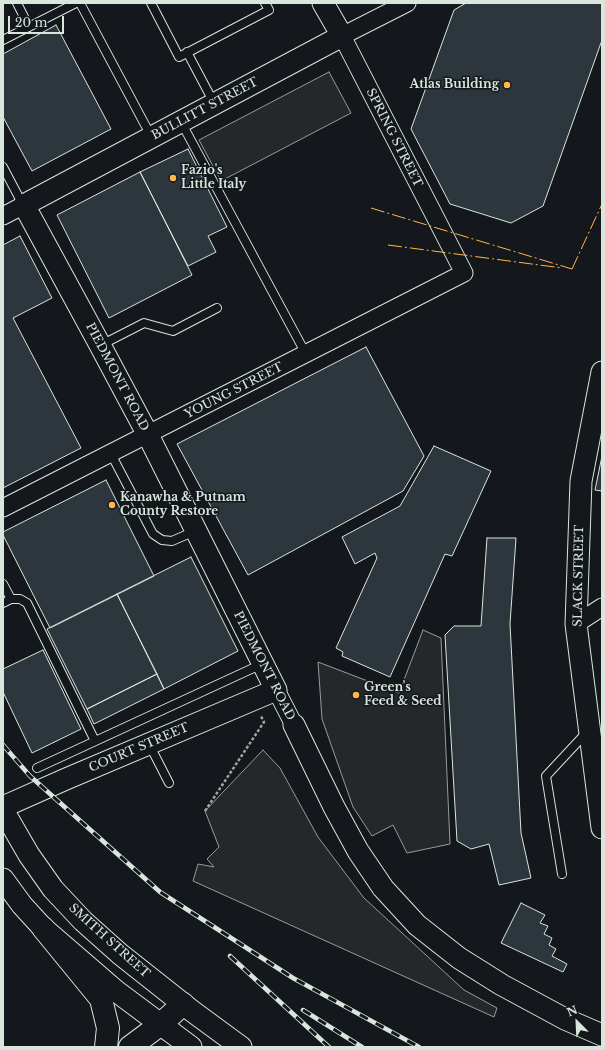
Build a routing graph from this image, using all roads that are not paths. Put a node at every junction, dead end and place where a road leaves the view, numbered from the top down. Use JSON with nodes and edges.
{"nodes":[{"id":1,"x":17,"y":3,"type":"edge"},
{"id":2,"x":76,"y":3,"type":"edge"},
{"id":3,"x":80,"y":3,"type":"edge"},
{"id":4,"x":151,"y":3,"type":"edge"},
{"id":5,"x":265,"y":3,"type":"edge"},
{"id":6,"x":323,"y":3,"type":"edge"},
{"id":7,"x":408,"y":3,"type":"edge"},
{"id":8,"x":29,"y":27,"type":"junction"},
{"id":9,"x":342,"y":36,"type":"junction"},
{"id":10,"x":3,"y":40,"type":"edge"},
{"id":11,"x":187,"y":52,"type":"junction"},
{"id":12,"x":214,"y":104,"type":"junction"},
{"id":13,"x":180,"y":122,"type":"junction"},
{"id":14,"x":152,"y":137,"type":"junction"},
{"id":15,"x":3,"y":167,"type":"edge"},
{"id":16,"x":24,"y":205,"type":"junction"},
{"id":17,"x":3,"y":216,"type":"edge"},
{"id":18,"x":464,"y":273,"type":"joint"},
{"id":19,"x":217,"y":308,"type":"dead end"},
{"id":20,"x":100,"y":345,"type":"junction"},
{"id":21,"x":306,"y":354,"type":"junction"},
{"id":22,"x":602,"y":372,"type":"edge"},
{"id":23,"x":148,"y":435,"type":"junction"},
{"id":24,"x":111,"y":454,"type":"junction"},
{"id":25,"x":3,"y":508,"type":"edge"},
{"id":26,"x":196,"y":531,"type":"junction"},
{"id":27,"x":3,"y":584,"type":"edge"},
{"id":28,"x":7,"y":601,"type":"edge"},
{"id":29,"x":602,"y":607,"type":"edge"},
{"id":30,"x":576,"y":624,"type":"junction"},
{"id":31,"x":263,"y":664,"type":"junction"},
{"id":32,"x":276,"y":690,"type":"junction"},
{"id":33,"x":294,"y":725,"type":"joint"},
{"id":34,"x":590,"y":730,"type":"junction"},
{"id":35,"x":95,"y":741,"type":"junction"},
{"id":36,"x":149,"y":744,"type":"junction"},
{"id":37,"x":37,"y":768,"type":"dead end"},
{"id":38,"x":169,"y":783,"type":"dead end"},
{"id":39,"x":3,"y":809,"type":"edge"},
{"id":40,"x":602,"y":828,"type":"edge"},
{"id":41,"x":562,"y":874,"type":"dead end"},
{"id":42,"x":3,"y":879,"type":"edge"},
{"id":43,"x":43,"y":928,"type":"junction"},
{"id":44,"x":183,"y":1004,"type":"junction"},
{"id":45,"x":162,"y":1024,"type":"junction"},
{"id":46,"x":602,"y":1035,"type":"edge"},
{"id":47,"x":106,"y":1047,"type":"edge"},
{"id":48,"x":130,"y":1047,"type":"edge"},
{"id":49,"x":191,"y":1047,"type":"edge"},
{"id":50,"x":241,"y":1047,"type":"edge"}],
"edges":[{"from":1,"to":8,"type":"lane"},
{"from":2,"to":8,"type":"lane"},
{"from":3,"to":14,"type":"lane"},
{"from":4,"to":11,"type":"lane"},
{"from":5,"to":11,"type":"lane"},
{"from":6,"to":9,"type":"street","name":"SPRING STREET"},
{"from":7,"to":9,"type":"street","name":"BULLITT STREET"},
{"from":8,"to":10,"type":"lane"},
{"from":9,"to":12,"type":"street","name":"BULLITT STREET"},
{"from":9,"to":18,"type":"street","name":"SPRING STREET"},
{"from":11,"to":12,"type":"lane"},
{"from":12,"to":13,"type":"street","name":"BULLITT STREET"},
{"from":13,"to":14,"type":"street","name":"BULLITT STREET"},
{"from":13,"to":21,"type":"lane"},
{"from":14,"to":16,"type":"street","name":"BULLITT STREET"},
{"from":15,"to":16,"type":"lane"},
{"from":16,"to":17,"type":"street","name":"BULLITT STREET"},
{"from":16,"to":20,"type":"street","name":"PIEDMONT ROAD"},
{"from":18,"to":21,"type":"street","name":"YOUNG STREET"},
{"from":19,"to":20,"type":"lane"},
{"from":20,"to":23,"type":"street","name":"PIEDMONT ROAD"},
{"from":21,"to":23,"type":"street","name":"YOUNG STREET"},
{"from":22,"to":30,"type":"street","name":"SLACK STREET"},
{"from":23,"to":24,"type":"street","name":"YOUNG STREET"},
{"from":23,"to":26,"type":"street","name":"PIEDMONT ROAD"},
{"from":24,"to":25,"type":"street","name":"YOUNG STREET"},
{"from":24,"to":26,"type":"lane"},
{"from":26,"to":31,"type":"street","name":"PIEDMONT ROAD"},
{"from":27,"to":28,"type":"lane"},
{"from":28,"to":35,"type":"lane"},
{"from":29,"to":30,"type":"street"},
{"from":30,"to":34,"type":"street","name":"SLACK STREET"},
{"from":31,"to":32,"type":"street","name":"PIEDMONT ROAD"},
{"from":31,"to":35,"type":"lane"},
{"from":32,"to":33,"type":"street","name":"PIEDMONT ROAD"},
{"from":32,"to":36,"type":"street","name":"COURT STREET"},
{"from":33,"to":46,"type":"street","name":"PIEDMONT ROAD"},
{"from":34,"to":40,"type":"street","name":"SLACK STREET"},
{"from":34,"to":41,"type":"lane"},
{"from":35,"to":37,"type":"lane"},
{"from":36,"to":38,"type":"lane"},
{"from":36,"to":39,"type":"street","name":"COURT STREET"},
{"from":39,"to":44,"type":"street","name":"SMITH STREET"},
{"from":42,"to":43,"type":"street"},
{"from":43,"to":45,"type":"street"},
{"from":43,"to":47,"type":"highway"},
{"from":44,"to":45,"type":"highway"},
{"from":44,"to":50,"type":"street","name":"SMITH STREET"},
{"from":45,"to":48,"type":"highway"},
{"from":45,"to":49,"type":"street"}]}
